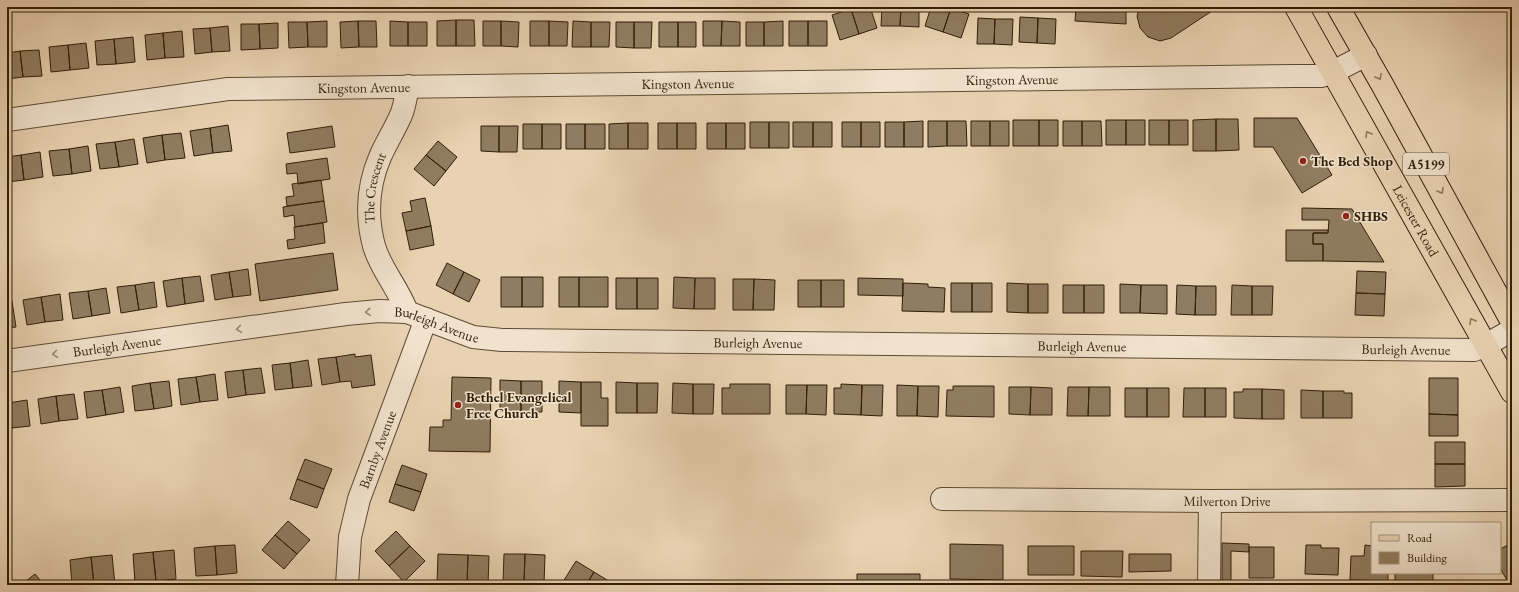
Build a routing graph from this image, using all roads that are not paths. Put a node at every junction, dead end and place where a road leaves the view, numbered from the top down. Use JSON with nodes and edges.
{"nodes":[{"id":1,"x":1296,"y":7,"type":"edge"},
{"id":2,"x":1338,"y":7,"type":"edge"},
{"id":3,"x":1366,"y":56,"type":"junction"},
{"id":4,"x":1333,"y":72,"type":"junction"},
{"id":5,"x":408,"y":86,"type":"junction"},
{"id":6,"x":7,"y":120,"type":"edge"},
{"id":7,"x":417,"y":316,"type":"junction"},
{"id":8,"x":1512,"y":322,"type":"edge"},
{"id":9,"x":1512,"y":330,"type":"edge"},
{"id":10,"x":1486,"y":345,"type":"junction"},
{"id":11,"x":7,"y":361,"type":"edge"},
{"id":12,"x":1512,"y":392,"type":"edge"},
{"id":13,"x":942,"y":499,"type":"dead end"},
{"id":14,"x":1512,"y":500,"type":"edge"},
{"id":15,"x":1210,"y":501,"type":"junction"},
{"id":16,"x":347,"y":585,"type":"edge"},
{"id":17,"x":1209,"y":585,"type":"edge"}],
"edges":[{"from":1,"to":4,"type":"main road","name":"Leicester Road","number":"A5199"},
{"from":2,"to":3,"type":"main road","number":"A5199"},
{"from":3,"to":4,"type":"street","name":"Kingston Avenue"},
{"from":3,"to":8,"type":"main road","number":"A5199","one_way":true},
{"from":4,"to":5,"type":"street","name":"Kingston Avenue"},
{"from":10,"to":4,"type":"main road","name":"Leicester Road","number":"A5199","one_way":true},
{"from":5,"to":6,"type":"street","name":"Kingston Avenue"},
{"from":5,"to":7,"type":"street","name":"The Crescent"},
{"from":7,"to":10,"type":"street","name":"Burleigh Avenue"},
{"from":7,"to":11,"type":"street","name":"Burleigh Avenue","one_way":true},
{"from":7,"to":16,"type":"street","name":"Barnby Avenue"},
{"from":9,"to":10,"type":"street","name":"Burleigh Avenue"},
{"from":10,"to":12,"type":"main road","name":"Leicester Road","number":"A5199"},
{"from":13,"to":15,"type":"street","name":"Milverton Drive"},
{"from":14,"to":15,"type":"street","name":"Milverton Drive"},
{"from":15,"to":17,"type":"street"}]}
